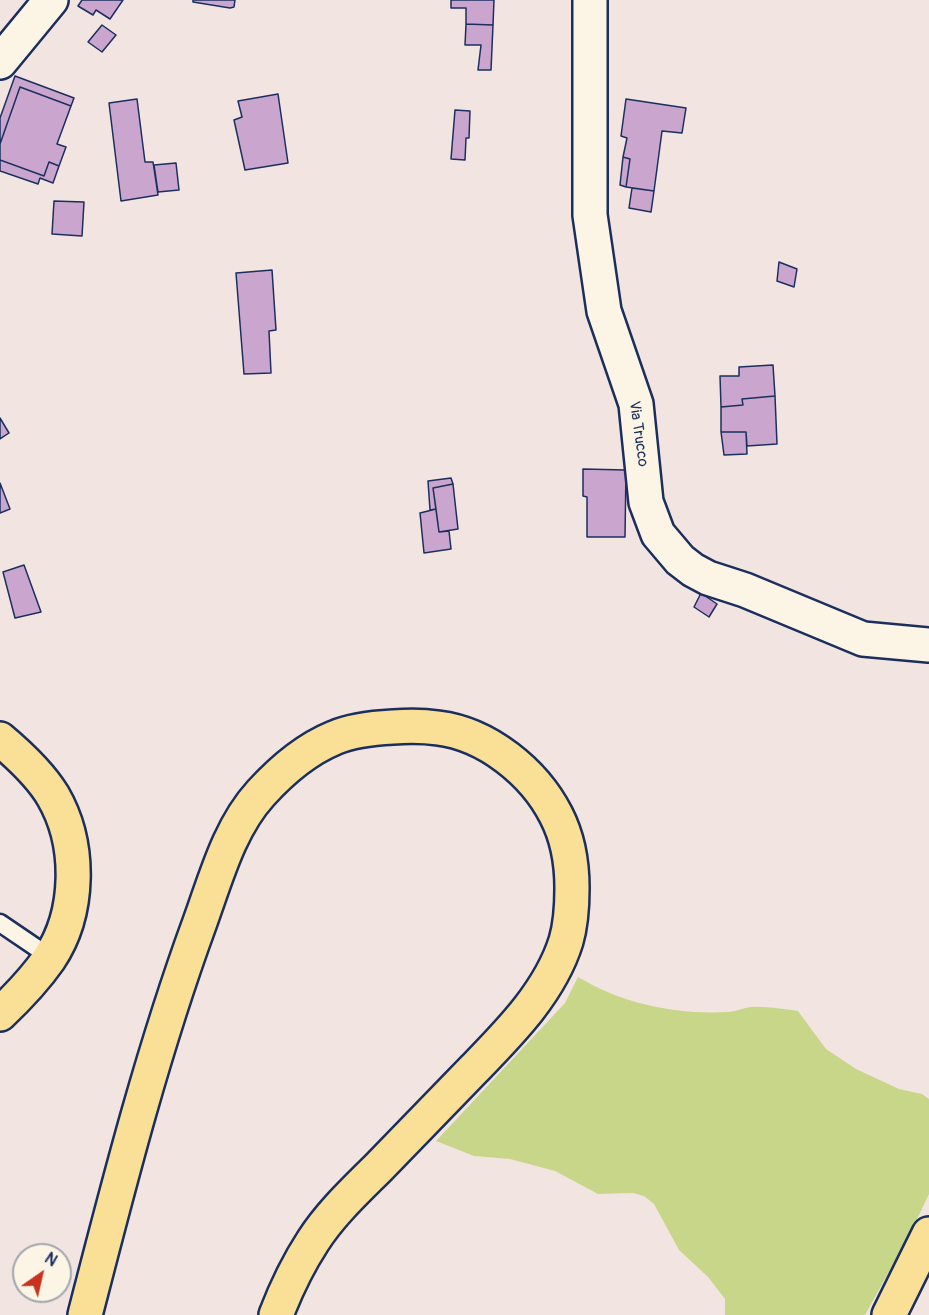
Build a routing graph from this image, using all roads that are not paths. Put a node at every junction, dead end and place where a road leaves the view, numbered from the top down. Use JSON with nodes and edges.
{"nodes":[{"id":1,"x":51,"y":0,"type":"edge"},
{"id":2,"x":591,"y":0,"type":"edge"},
{"id":3,"x":0,"y":62,"type":"edge"},
{"id":4,"x":929,"y":645,"type":"edge"},
{"id":5,"x":0,"y":739,"type":"edge"},
{"id":6,"x":0,"y":923,"type":"edge"},
{"id":7,"x":50,"y":957,"type":"junction"},
{"id":8,"x":0,"y":1014,"type":"edge"},
{"id":9,"x":929,"y":1234,"type":"edge"},
{"id":10,"x":891,"y":1311,"type":"edge"},
{"id":11,"x":85,"y":1315,"type":"edge"},
{"id":12,"x":276,"y":1315,"type":"edge"}],
"edges":[{"from":1,"to":3,"type":"street"},
{"from":2,"to":4,"type":"street","name":"Via Trucco"},
{"from":5,"to":7,"type":"highway"},
{"from":6,"to":7,"type":"lane"},
{"from":7,"to":8,"type":"highway"},
{"from":9,"to":10,"type":"highway"},
{"from":11,"to":12,"type":"highway"}]}
